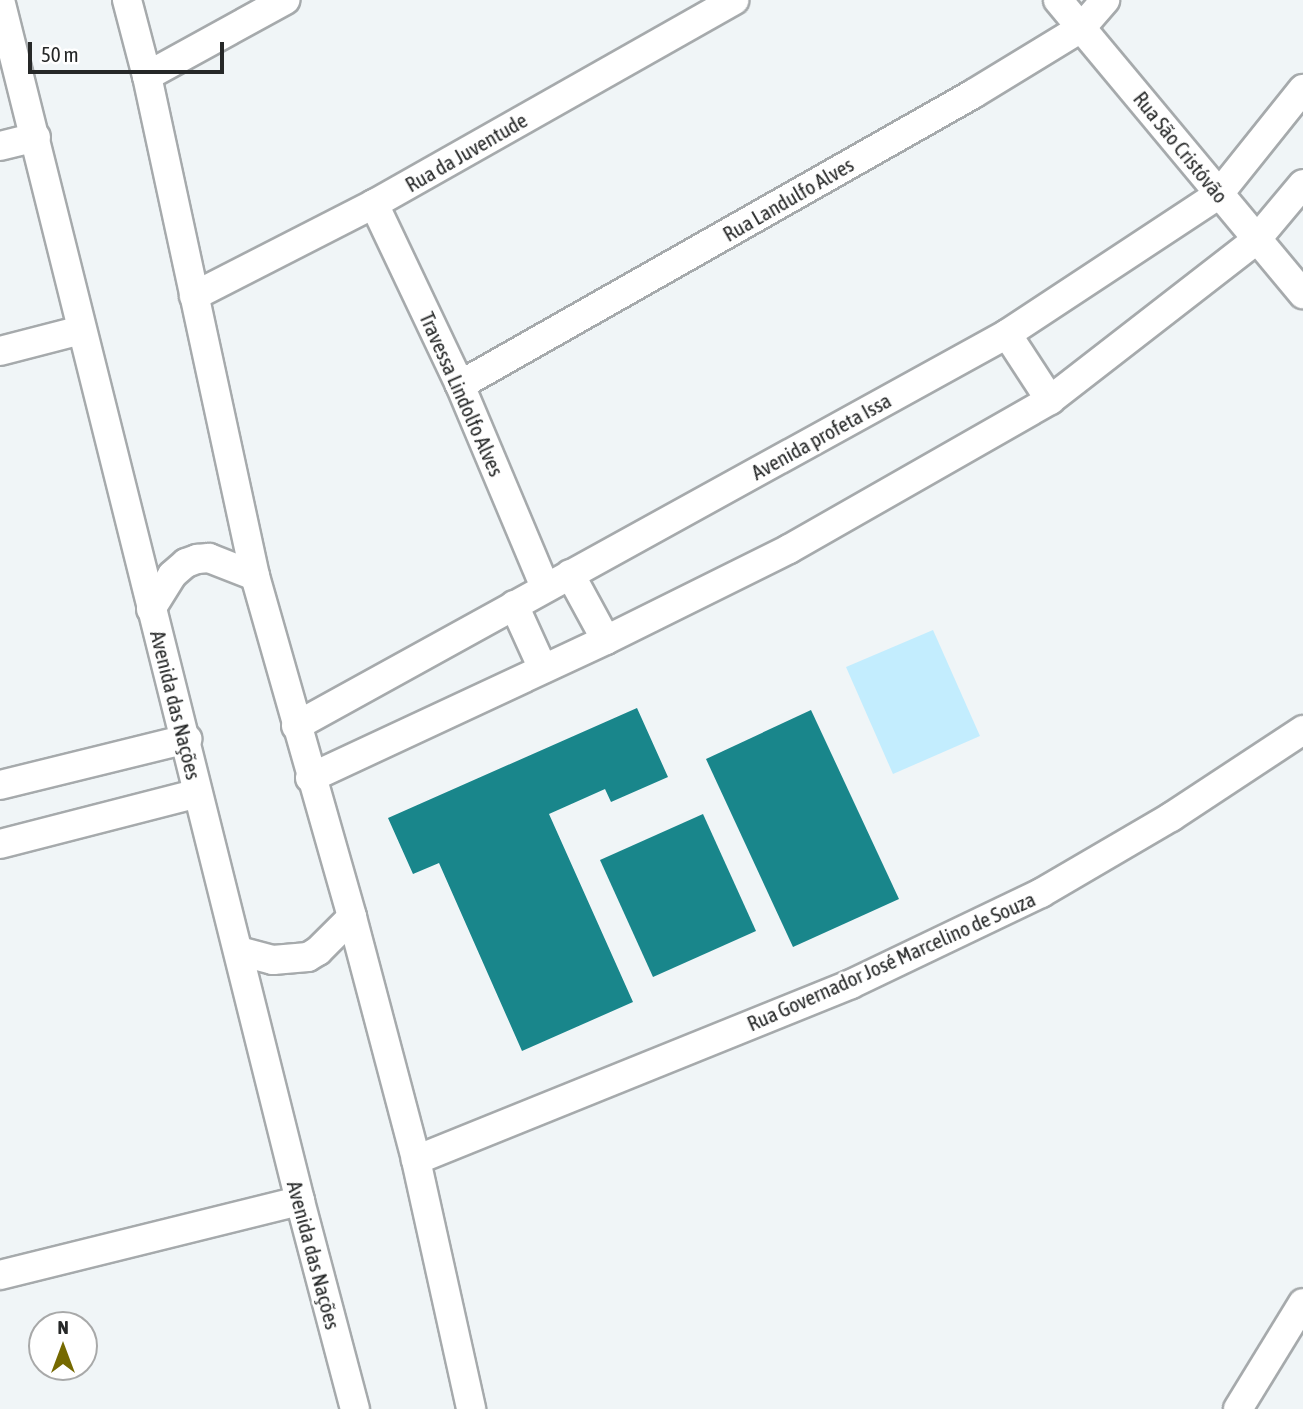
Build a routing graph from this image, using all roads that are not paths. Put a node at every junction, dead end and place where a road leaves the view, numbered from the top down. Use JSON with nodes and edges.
{"nodes":[{"id":1,"x":0,"y":0,"type":"edge"},
{"id":2,"x":127,"y":0,"type":"edge"},
{"id":3,"x":285,"y":0,"type":"edge"},
{"id":4,"x":734,"y":0,"type":"edge"},
{"id":5,"x":1058,"y":0,"type":"edge"},
{"id":6,"x":1105,"y":0,"type":"edge"},
{"id":7,"x":1081,"y":28,"type":"junction"},
{"id":8,"x":147,"y":76,"type":"junction"},
{"id":9,"x":1303,"y":89,"type":"edge"},
{"id":10,"x":36,"y":137,"type":"junction"},
{"id":11,"x":0,"y":146,"type":"edge"},
{"id":12,"x":1303,"y":184,"type":"edge"},
{"id":13,"x":1218,"y":195,"type":"junction"},
{"id":14,"x":374,"y":204,"type":"junction"},
{"id":15,"x":1256,"y":240,"type":"junction"},
{"id":16,"x":1303,"y":295,"type":"edge"},
{"id":17,"x":194,"y":296,"type":"junction"},
{"id":18,"x":81,"y":330,"type":"junction"},
{"id":19,"x":1007,"y":334,"type":"junction"},
{"id":20,"x":0,"y":351,"type":"edge"},
{"id":21,"x":460,"y":385,"type":"junction"},
{"id":22,"x":1050,"y":400,"type":"junction"},
{"id":23,"x":570,"y":574,"type":"junction"},
{"id":24,"x":256,"y":576,"type":"junction"},
{"id":25,"x":545,"y":587,"type":"junction"},
{"id":26,"x":514,"y":605,"type":"junction"},
{"id":27,"x":151,"y":609,"type":"junction"},
{"id":28,"x":606,"y":640,"type":"junction"},
{"id":29,"x":543,"y":669,"type":"junction"},
{"id":30,"x":296,"y":726,"type":"junction"},
{"id":31,"x":1303,"y":730,"type":"edge"},
{"id":32,"x":187,"y":739,"type":"junction"},
{"id":33,"x":310,"y":778,"type":"junction"},
{"id":34,"x":0,"y":785,"type":"edge"},
{"id":35,"x":198,"y":793,"type":"junction"},
{"id":36,"x":0,"y":844,"type":"edge"},
{"id":37,"x":352,"y":917,"type":"junction"},
{"id":38,"x":239,"y":951,"type":"junction"},
{"id":39,"x":416,"y":1160,"type":"junction"},
{"id":40,"x":300,"y":1201,"type":"junction"},
{"id":41,"x":0,"y":1275,"type":"edge"},
{"id":42,"x":1303,"y":1303,"type":"edge"},
{"id":43,"x":355,"y":1409,"type":"edge"},
{"id":44,"x":471,"y":1409,"type":"edge"},
{"id":45,"x":1238,"y":1409,"type":"edge"}],
"edges":[{"from":1,"to":10,"type":"street","name":"Avenida das Nações"},
{"from":2,"to":8,"type":"street"},
{"from":3,"to":8,"type":"street"},
{"from":4,"to":14,"type":"street","name":"Rua da Juventude"},
{"from":5,"to":7,"type":"street","name":"Rua São Cristóvão"},
{"from":6,"to":7,"type":"street","name":"Rua Landulfo Alves"},
{"from":7,"to":13,"type":"street","name":"Rua São Cristóvão"},
{"from":7,"to":21,"type":"street","name":"Rua Landulfo Alves"},
{"from":8,"to":17,"type":"street"},
{"from":9,"to":13,"type":"street","name":"Avenida profeta Issa"},
{"from":10,"to":11,"type":"street"},
{"from":10,"to":18,"type":"street","name":"Avenida das Nações"},
{"from":12,"to":15,"type":"street"},
{"from":13,"to":15,"type":"street","name":"Rua São Cristóvão"},
{"from":13,"to":19,"type":"street","name":"Avenida profeta Issa"},
{"from":14,"to":17,"type":"street","name":"Rua da Juventude"},
{"from":14,"to":21,"type":"street","name":"Travessa Lindolfo Alves"},
{"from":15,"to":16,"type":"street","name":"Rua São Cristóvão"},
{"from":15,"to":22,"type":"street"},
{"from":17,"to":24,"type":"street"},
{"from":18,"to":20,"type":"street"},
{"from":18,"to":27,"type":"street","name":"Avenida das Nações"},
{"from":19,"to":22,"type":"street"},
{"from":19,"to":23,"type":"street","name":"Avenida profeta Issa"},
{"from":21,"to":25,"type":"street","name":"Travessa Lindolfo Alves"},
{"from":22,"to":28,"type":"street"},
{"from":23,"to":25,"type":"street","name":"Avenida profeta Issa"},
{"from":23,"to":28,"type":"street"},
{"from":24,"to":27,"type":"street"},
{"from":24,"to":30,"type":"street"},
{"from":25,"to":26,"type":"street","name":"Avenida profeta Issa"},
{"from":26,"to":29,"type":"street"},
{"from":26,"to":30,"type":"street","name":"Avenida profeta Issa"},
{"from":27,"to":32,"type":"street","name":"Avenida das Nações"},
{"from":28,"to":29,"type":"street"},
{"from":29,"to":33,"type":"street"},
{"from":30,"to":33,"type":"street"},
{"from":31,"to":39,"type":"street","name":"Rua Governador José Marcelino de Souza"},
{"from":32,"to":34,"type":"street"},
{"from":32,"to":35,"type":"street","name":"Avenida das Nações"},
{"from":33,"to":37,"type":"street"},
{"from":35,"to":36,"type":"street"},
{"from":35,"to":38,"type":"street","name":"Avenida das Nações"},
{"from":37,"to":38,"type":"street"},
{"from":37,"to":39,"type":"street"},
{"from":38,"to":40,"type":"street","name":"Avenida das Nações"},
{"from":39,"to":44,"type":"street"},
{"from":40,"to":41,"type":"street"},
{"from":40,"to":43,"type":"street","name":"Avenida das Nações"},
{"from":42,"to":45,"type":"street"}]}
